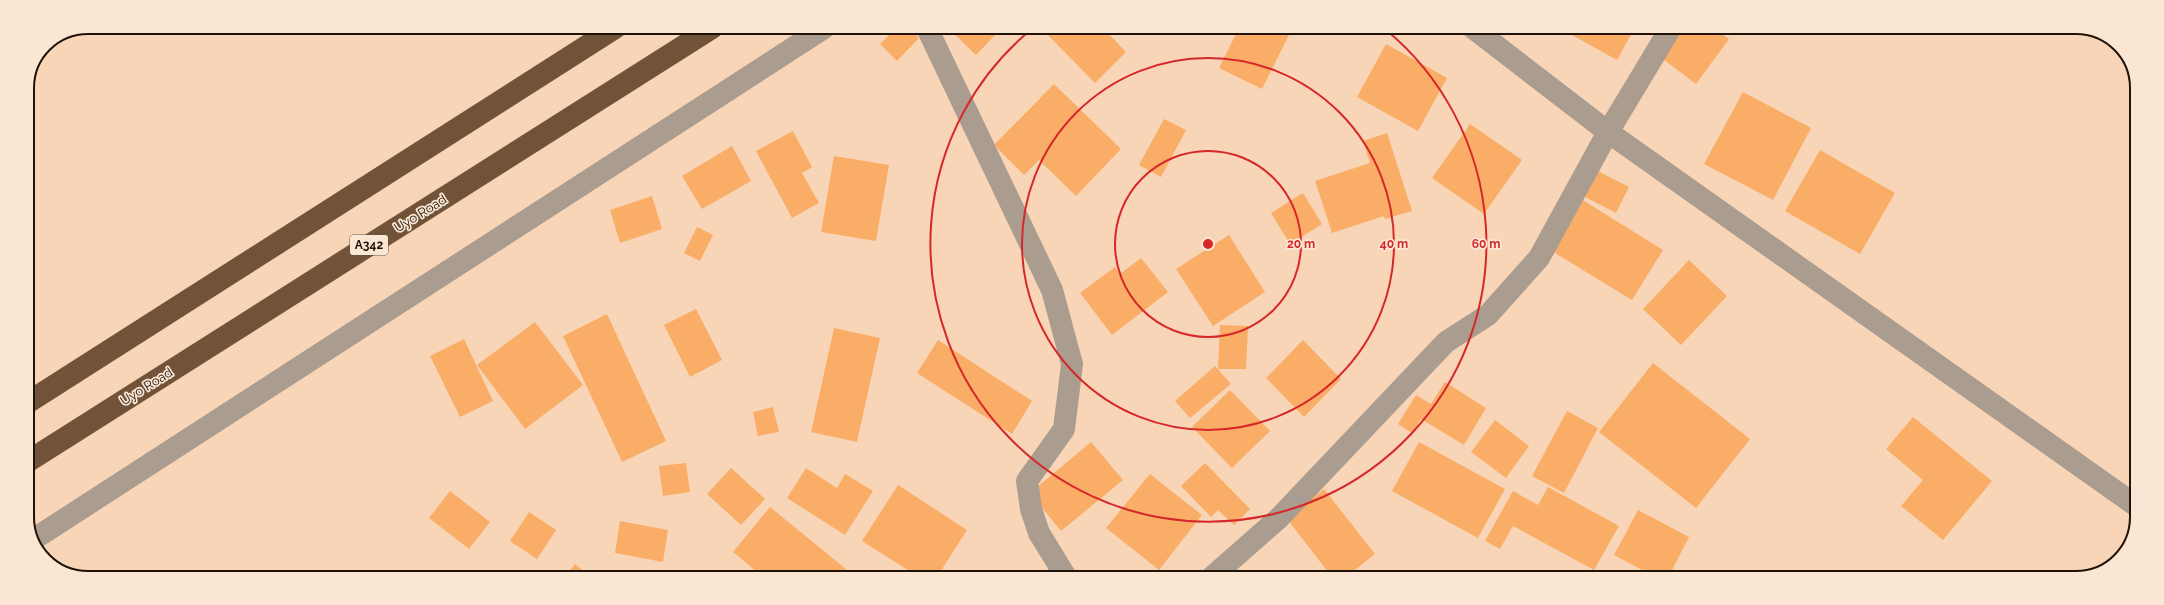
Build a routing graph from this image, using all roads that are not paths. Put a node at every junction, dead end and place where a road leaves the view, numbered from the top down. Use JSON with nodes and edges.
{"nodes":[{"id":1,"x":606,"y":34,"type":"edge"},
{"id":2,"x":703,"y":34,"type":"edge"},
{"id":3,"x":815,"y":34,"type":"edge"},
{"id":4,"x":930,"y":34,"type":"edge"},
{"id":5,"x":1481,"y":34,"type":"edge"},
{"id":6,"x":1667,"y":34,"type":"edge"},
{"id":7,"x":1608,"y":132,"type":"junction"},
{"id":8,"x":34,"y":398,"type":"edge"},
{"id":9,"x":34,"y":458,"type":"edge"},
{"id":10,"x":2130,"y":501,"type":"edge"},
{"id":11,"x":37,"y":536,"type":"edge"},
{"id":12,"x":1062,"y":571,"type":"edge"},
{"id":13,"x":1219,"y":571,"type":"edge"}],
"edges":[{"from":1,"to":8,"type":"highway"},
{"from":2,"to":9,"type":"highway","name":"Uyo Road","number":"A342"},
{"from":3,"to":11,"type":"street"},
{"from":4,"to":12,"type":"street"},
{"from":5,"to":7,"type":"street"},
{"from":6,"to":7,"type":"street"},
{"from":7,"to":10,"type":"street"},
{"from":7,"to":13,"type":"street"}]}
